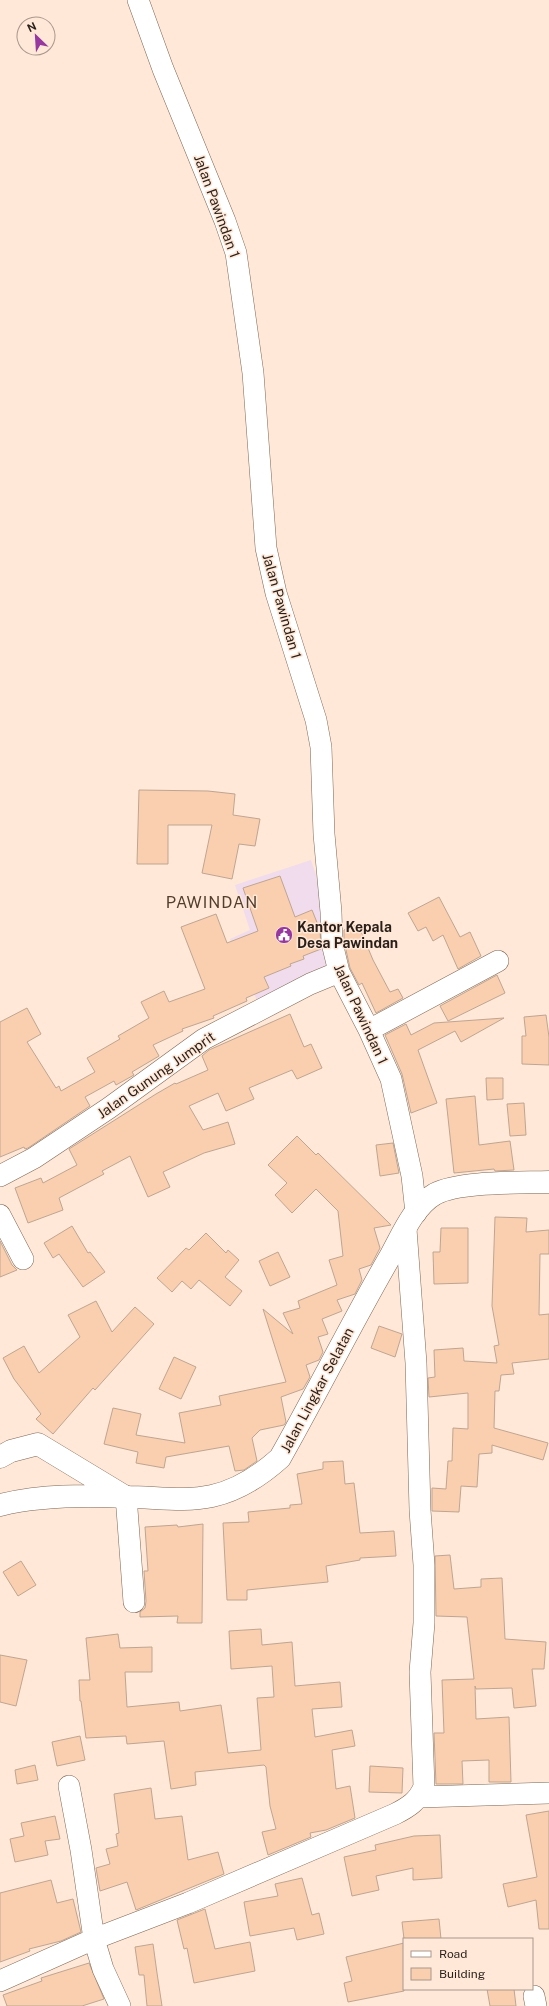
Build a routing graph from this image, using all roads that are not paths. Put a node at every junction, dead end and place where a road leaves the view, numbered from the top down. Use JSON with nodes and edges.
{"nodes":[{"id":1,"x":138,"y":0,"type":"edge"},
{"id":2,"x":498,"y":962,"type":"dead end"},
{"id":3,"x":338,"y":972,"type":"junction"},
{"id":4,"x":369,"y":1030,"type":"junction"},
{"id":5,"x":0,"y":1176,"type":"edge"},
{"id":6,"x":549,"y":1182,"type":"edge"},
{"id":7,"x":0,"y":1215,"type":"edge"},
{"id":8,"x":411,"y":1221,"type":"junction"},
{"id":9,"x":23,"y":1259,"type":"dead end"},
{"id":10,"x":0,"y":1458,"type":"edge"},
{"id":11,"x":126,"y":1496,"type":"junction"},
{"id":12,"x":0,"y":1505,"type":"edge"},
{"id":13,"x":134,"y":1602,"type":"dead end"},
{"id":14,"x":69,"y":1786,"type":"dead end"},
{"id":15,"x":549,"y":1793,"type":"edge"},
{"id":16,"x":420,"y":1797,"type":"junction"},
{"id":17,"x":94,"y":1939,"type":"junction"},
{"id":18,"x":0,"y":1981,"type":"edge"},
{"id":19,"x":120,"y":2006,"type":"edge"}],
"edges":[{"from":1,"to":3,"type":"street","name":"Jalan Pawindan 1"},
{"from":2,"to":4,"type":"street"},
{"from":3,"to":4,"type":"street","name":"Jalan Pawindan 1"},
{"from":3,"to":5,"type":"street","name":"Jalan Gunung Jumprit"},
{"from":4,"to":8,"type":"street","name":"Jalan Pawindan 1"},
{"from":6,"to":8,"type":"street","name":"Jalan Lingkar Selatan"},
{"from":7,"to":9,"type":"street"},
{"from":8,"to":11,"type":"street","name":"Jalan Lingkar Selatan"},
{"from":8,"to":16,"type":"street","name":"Jalan Pawindan 1"},
{"from":10,"to":11,"type":"street"},
{"from":11,"to":12,"type":"street","name":"Jalan Lingkar Selatan"},
{"from":11,"to":13,"type":"street"},
{"from":14,"to":17,"type":"street"},
{"from":15,"to":16,"type":"street"},
{"from":16,"to":17,"type":"street"},
{"from":17,"to":18,"type":"street"},
{"from":17,"to":19,"type":"street"}]}
